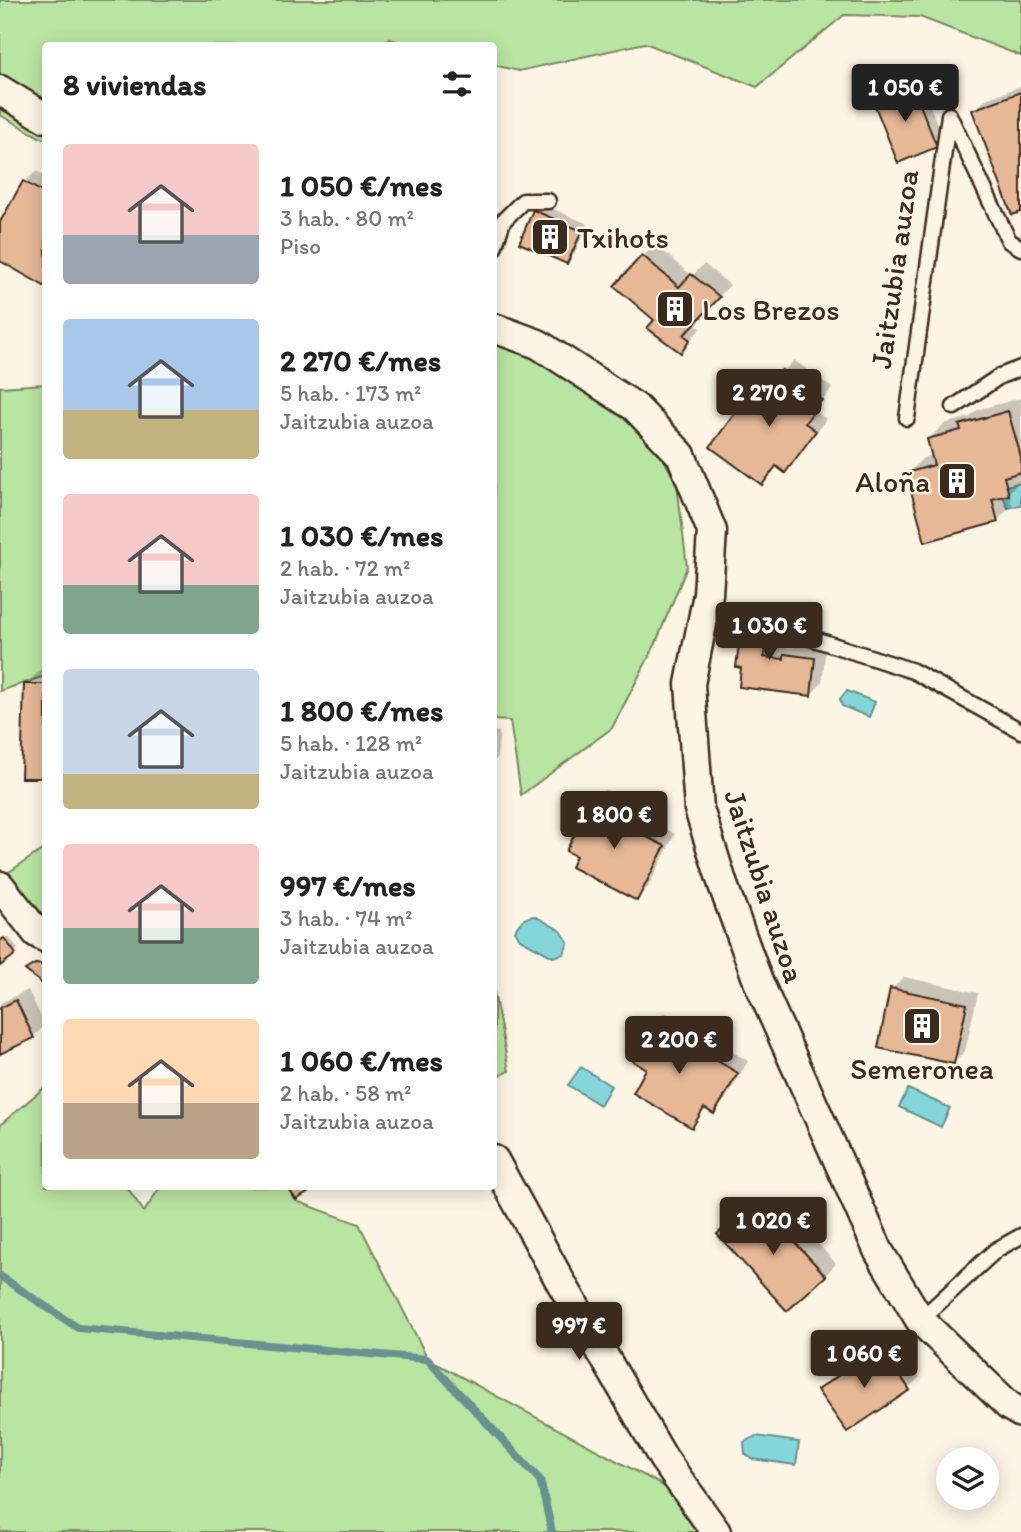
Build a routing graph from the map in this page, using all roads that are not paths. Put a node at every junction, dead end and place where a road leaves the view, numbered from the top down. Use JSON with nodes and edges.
{"nodes":[{"id":1,"x":0,"y":90,"type":"edge"},
{"id":2,"x":42,"y":115,"type":"edge"},
{"id":3,"x":548,"y":201,"type":"dead end"},
{"id":4,"x":497,"y":239,"type":"edge"},
{"id":5,"x":1021,"y":248,"type":"edge"},
{"id":6,"x":497,"y":329,"type":"edge"},
{"id":7,"x":1021,"y":369,"type":"edge"},
{"id":8,"x":954,"y":407,"type":"dead end"},
{"id":9,"x":908,"y":418,"type":"dead end"},
{"id":10,"x":805,"y":636,"type":"dead end"},
{"id":11,"x":1021,"y":732,"type":"edge"},
{"id":12,"x":0,"y":886,"type":"edge"},
{"id":13,"x":42,"y":936,"type":"edge"},
{"id":14,"x":497,"y":1165,"type":"edge"},
{"id":15,"x":1021,"y":1236,"type":"edge"},
{"id":16,"x":920,"y":1320,"type":"junction"},
{"id":17,"x":1021,"y":1413,"type":"edge"},
{"id":18,"x":716,"y":1532,"type":"edge"}],
"edges":[{"from":1,"to":2,"type":"street"},
{"from":3,"to":4,"type":"lane"},
{"from":5,"to":9,"type":"lane","name":"Jaitzubia auzoa"},
{"from":6,"to":16,"type":"street","name":"Jaitzubia auzoa"},
{"from":7,"to":8,"type":"lane"},
{"from":10,"to":11,"type":"lane"},
{"from":12,"to":13,"type":"street"},
{"from":14,"to":18,"type":"street"},
{"from":15,"to":16,"type":"lane"},
{"from":16,"to":17,"type":"street","name":"Jaitzubia auzoa"}]}
